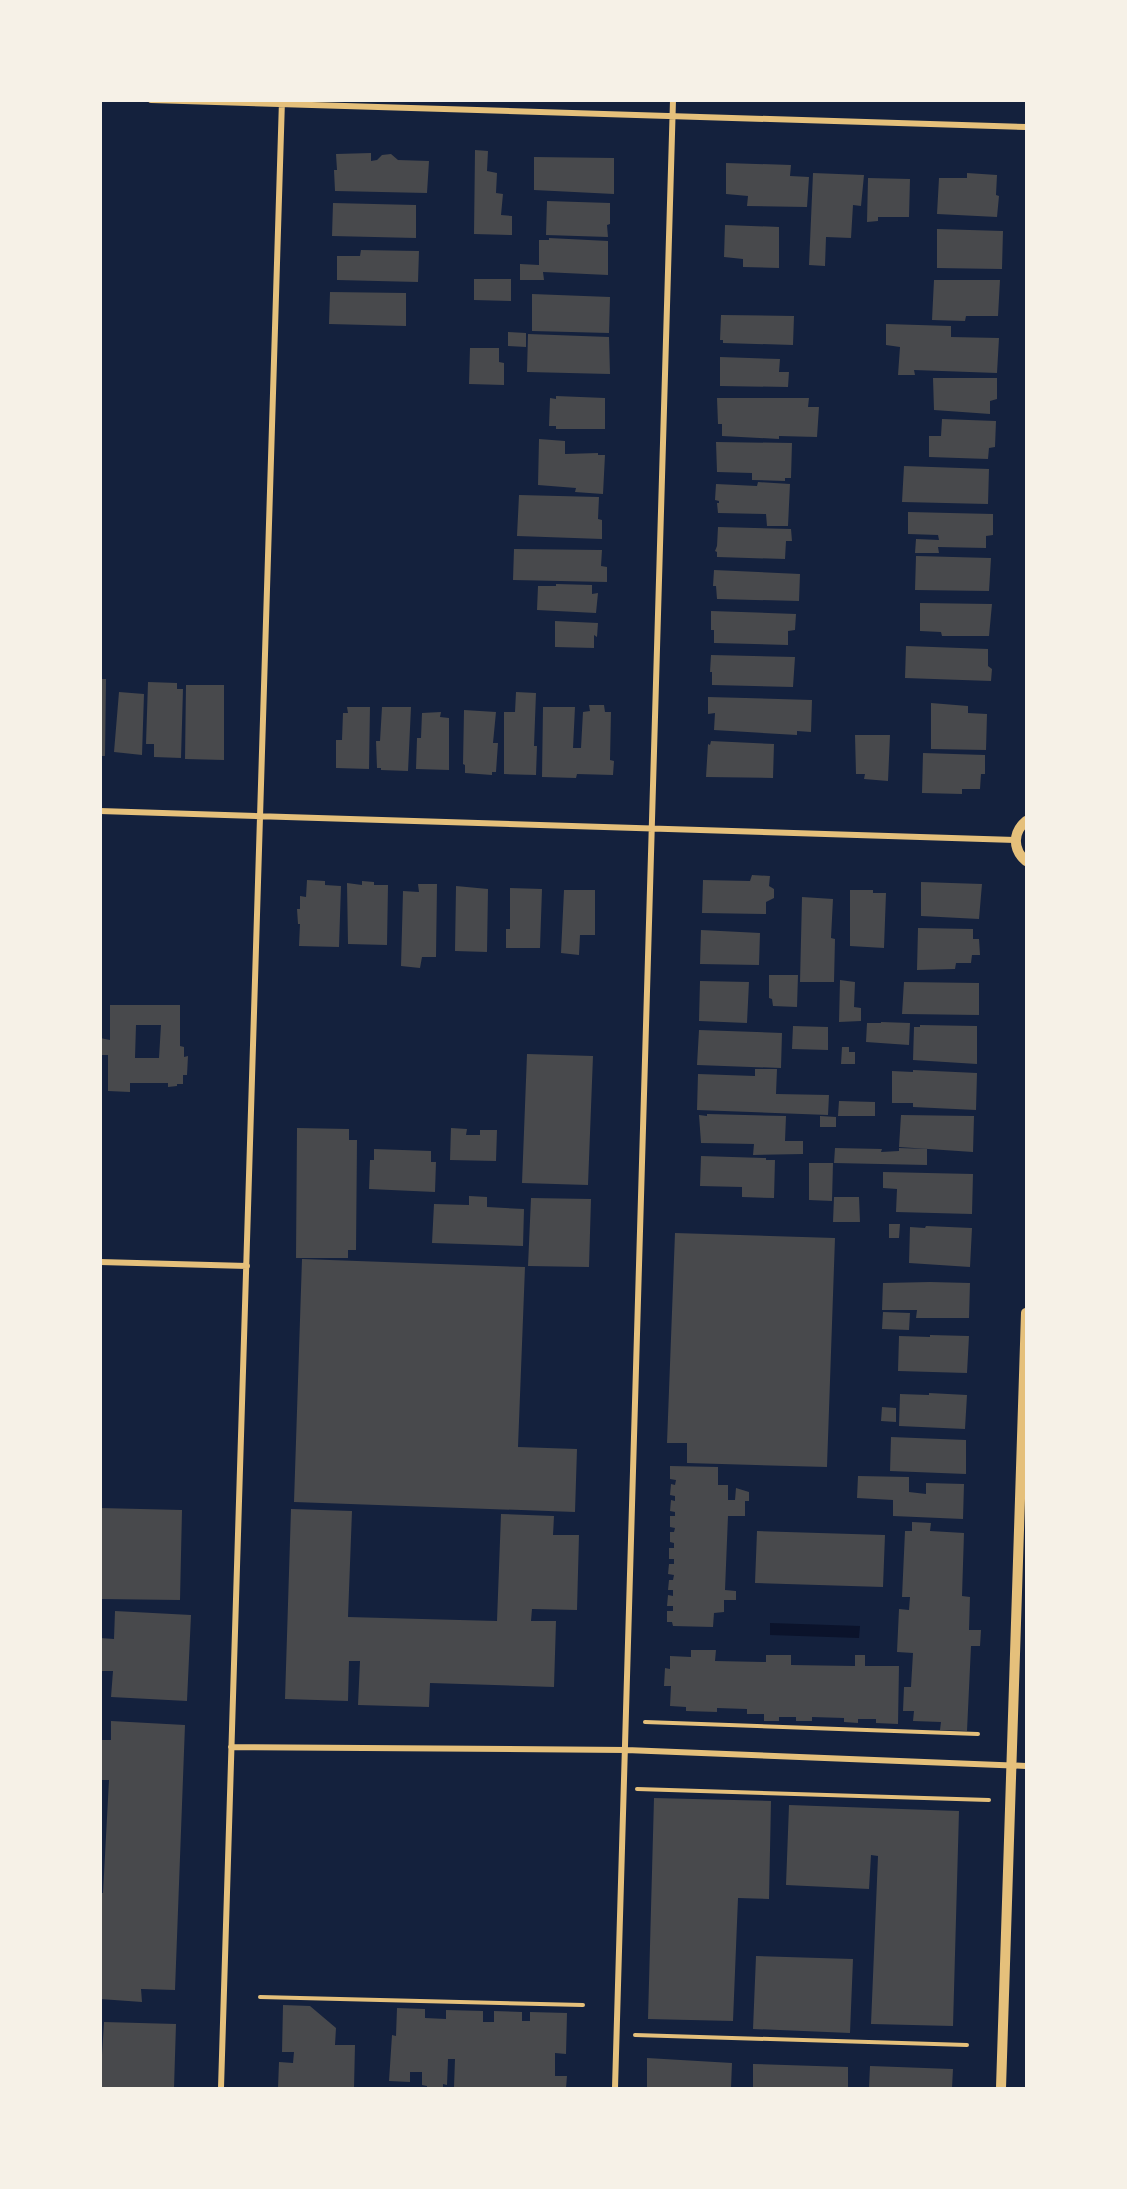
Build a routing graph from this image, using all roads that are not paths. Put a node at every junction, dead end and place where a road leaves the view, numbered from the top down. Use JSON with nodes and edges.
{"nodes":[{"id":1,"x":151,"y":100,"type":"edge"},
{"id":2,"x":673,"y":100,"type":"edge"},
{"id":3,"x":282,"y":103,"type":"edge"},
{"id":4,"x":671,"y":116,"type":"junction"},
{"id":5,"x":1026,"y":127,"type":"edge"},
{"id":6,"x":100,"y":811,"type":"edge"},
{"id":7,"x":260,"y":816,"type":"junction"},
{"id":8,"x":1026,"y":821,"type":"edge"},
{"id":9,"x":650,"y":829,"type":"junction"},
{"id":10,"x":1015,"y":840,"type":"junction"},
{"id":11,"x":1026,"y":861,"type":"edge"},
{"id":12,"x":100,"y":1262,"type":"edge"},
{"id":13,"x":247,"y":1266,"type":"junction"},
{"id":14,"x":1026,"y":1313,"type":"edge"},
{"id":15,"x":1025,"y":1443,"type":"edge"},
{"id":16,"x":231,"y":1747,"type":"junction"},
{"id":17,"x":626,"y":1750,"type":"junction"},
{"id":18,"x":1011,"y":1766,"type":"junction"},
{"id":19,"x":1026,"y":1766,"type":"edge"},
{"id":20,"x":221,"y":2088,"type":"edge"},
{"id":21,"x":615,"y":2088,"type":"edge"},
{"id":22,"x":1001,"y":2088,"type":"edge"}],
"edges":[{"from":1,"to":3,"type":"street"},
{"from":2,"to":4,"type":"street"},
{"from":3,"to":4,"type":"street"},
{"from":3,"to":7,"type":"street"},
{"from":4,"to":5,"type":"street"},
{"from":4,"to":9,"type":"street"},
{"from":6,"to":7,"type":"street"},
{"from":7,"to":9,"type":"street"},
{"from":7,"to":13,"type":"street"},
{"from":8,"to":10,"type":"street"},
{"from":9,"to":10,"type":"street"},
{"from":9,"to":17,"type":"street"},
{"from":10,"to":11,"type":"street"},
{"from":12,"to":13,"type":"street"},
{"from":13,"to":16,"type":"street"},
{"from":14,"to":15,"type":"street"},
{"from":15,"to":18,"type":"street"},
{"from":16,"to":17,"type":"street"},
{"from":16,"to":20,"type":"street"},
{"from":17,"to":18,"type":"street"},
{"from":17,"to":21,"type":"street"},
{"from":18,"to":19,"type":"street"},
{"from":18,"to":22,"type":"street"}]}
